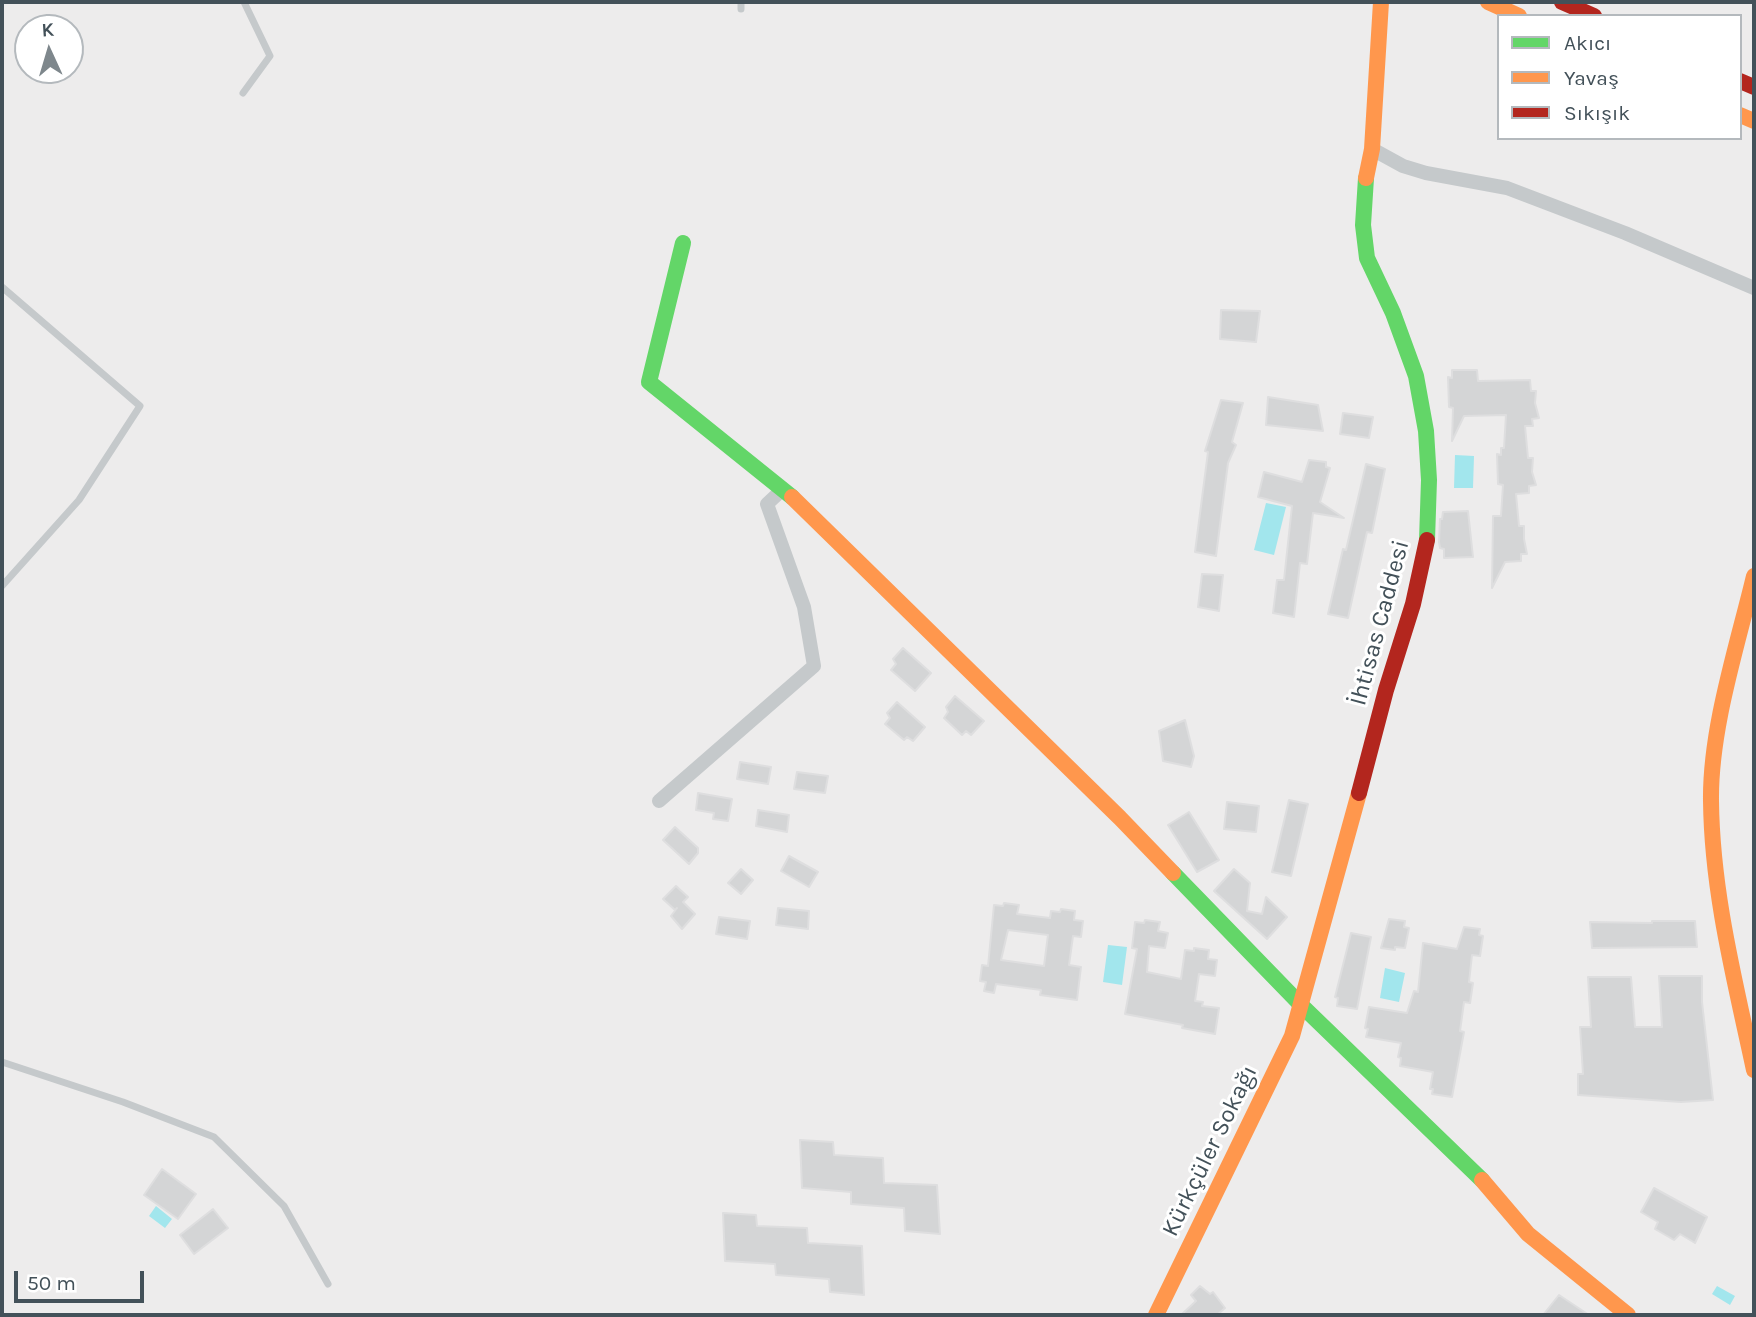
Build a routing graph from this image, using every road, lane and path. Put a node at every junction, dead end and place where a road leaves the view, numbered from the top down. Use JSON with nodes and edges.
{"nodes":[{"id":1,"x":244,"y":2,"type":"edge"},
{"id":2,"x":1381,"y":2,"type":"edge"},
{"id":3,"x":1488,"y":2,"type":"edge"},
{"id":4,"x":1562,"y":2,"type":"edge"},
{"id":5,"x":1515,"y":14,"type":"edge"},
{"id":6,"x":1589,"y":14,"type":"edge"},
{"id":7,"x":243,"y":93,"type":"dead end"},
{"id":8,"x":1372,"y":149,"type":"junction"},
{"id":9,"x":683,"y":243,"type":"dead end"},
{"id":10,"x":2,"y":287,"type":"edge"},
{"id":11,"x":1754,"y":288,"type":"edge"},
{"id":12,"x":783,"y":489,"type":"junction"},
{"id":13,"x":1754,"y":576,"type":"edge"},
{"id":14,"x":2,"y":586,"type":"edge"},
{"id":15,"x":659,"y":801,"type":"dead end"},
{"id":16,"x":1302,"y":1006,"type":"junction"},
{"id":17,"x":2,"y":1062,"type":"edge"},
{"id":18,"x":1754,"y":1070,"type":"edge"},
{"id":19,"x":328,"y":1284,"type":"dead end"},
{"id":20,"x":1156,"y":1315,"type":"edge"},
{"id":21,"x":1628,"y":1315,"type":"edge"}],
"edges":[{"from":1,"to":7,"type":"lane"},
{"from":2,"to":8,"type":"main road","name":"İhtisas Caddesi"},
{"from":3,"to":5,"type":"main road"},
{"from":4,"to":6,"type":"main road"},
{"from":8,"to":11,"type":"street"},
{"from":8,"to":16,"type":"main road","name":"İhtisas Caddesi"},
{"from":9,"to":12,"type":"main road"},
{"from":10,"to":14,"type":"lane"},
{"from":12,"to":15,"type":"street"},
{"from":12,"to":16,"type":"main road"},
{"from":13,"to":18,"type":"main road"},
{"from":16,"to":20,"type":"main road","name":"Kürkçüler Sokağı"},
{"from":16,"to":21,"type":"main road"},
{"from":17,"to":19,"type":"lane"}]}
